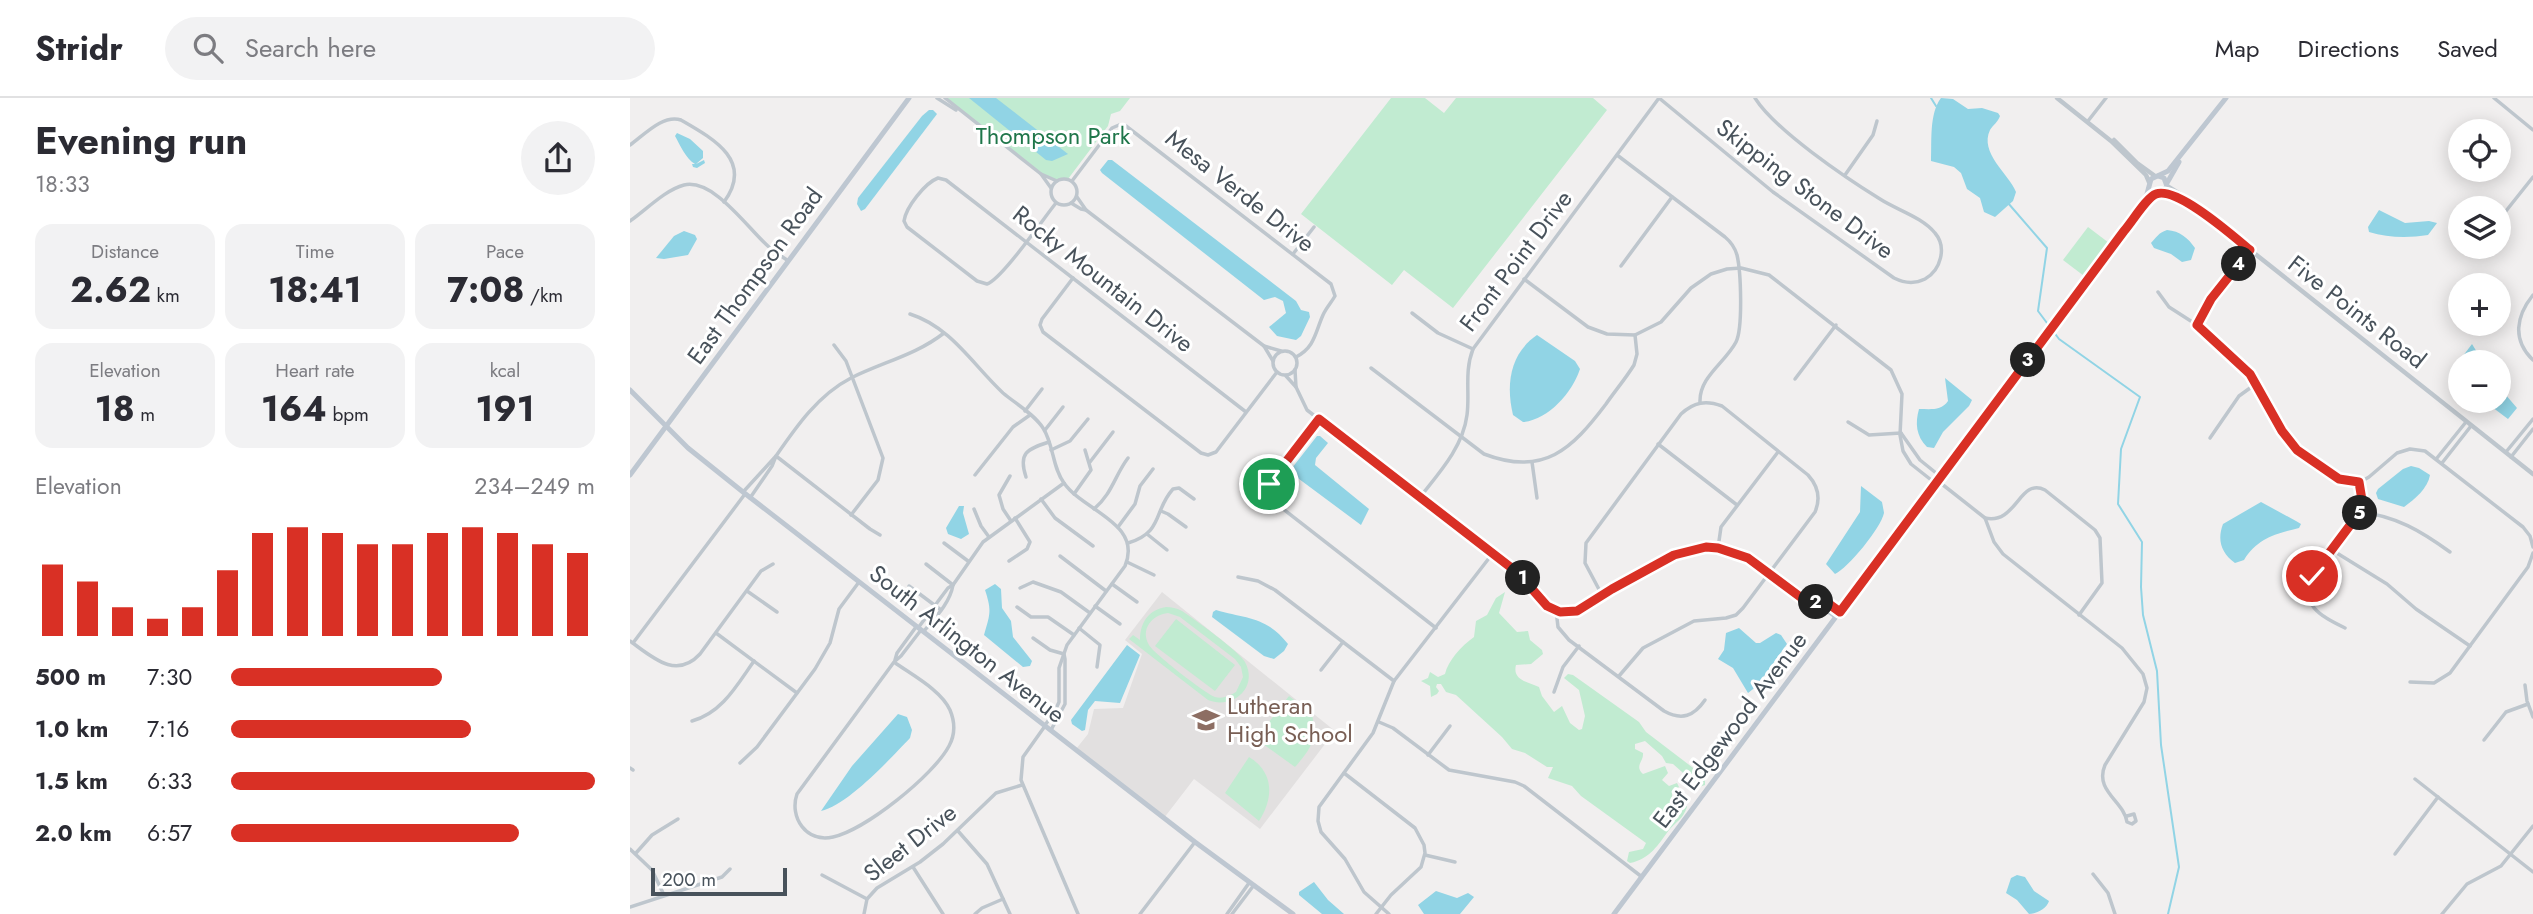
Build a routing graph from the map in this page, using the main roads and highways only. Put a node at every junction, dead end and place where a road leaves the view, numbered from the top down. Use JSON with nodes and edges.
{"nodes":[{"id":1,"x":909,"y":98,"type":"edge"},
{"id":2,"x":2227,"y":98,"type":"edge"},
{"id":3,"x":2194,"y":139,"type":"junction"},
{"id":4,"x":2157,"y":176,"type":"junction"},
{"id":5,"x":2167,"y":184,"type":"junction"},
{"id":6,"x":2149,"y":185,"type":"junction"},
{"id":7,"x":2159,"y":193,"type":"junction"},
{"id":8,"x":2124,"y":231,"type":"junction"},
{"id":9,"x":630,"y":390,"type":"edge"},
{"id":10,"x":666,"y":426,"type":"junction"},
{"id":11,"x":630,"y":475,"type":"edge"},
{"id":12,"x":1293,"y":914,"type":"edge"},
{"id":13,"x":1614,"y":914,"type":"edge"}],
"edges":[{"from":1,"to":10,"type":"main road","name":"East Thompson Road"},
{"from":2,"to":3,"type":"main road"},
{"from":3,"to":4,"type":"main road"},
{"from":3,"to":5,"type":"main road"},
{"from":4,"to":5,"type":"main road"},
{"from":4,"to":6,"type":"main road","name":"East Edgewood Avenue"},
{"from":5,"to":7,"type":"main road","name":"East Edgewood Avenue"},
{"from":6,"to":7,"type":"main road"},
{"from":6,"to":8,"type":"main road","name":"East Edgewood Avenue"},
{"from":7,"to":8,"type":"main road","name":"East Edgewood Avenue"},
{"from":8,"to":13,"type":"main road","name":"East Edgewood Avenue"},
{"from":9,"to":10,"type":"main road","name":"South Arlington Avenue"},
{"from":10,"to":11,"type":"main road","name":"East Thompson Road"},
{"from":10,"to":12,"type":"main road","name":"South Arlington Avenue"}]}
